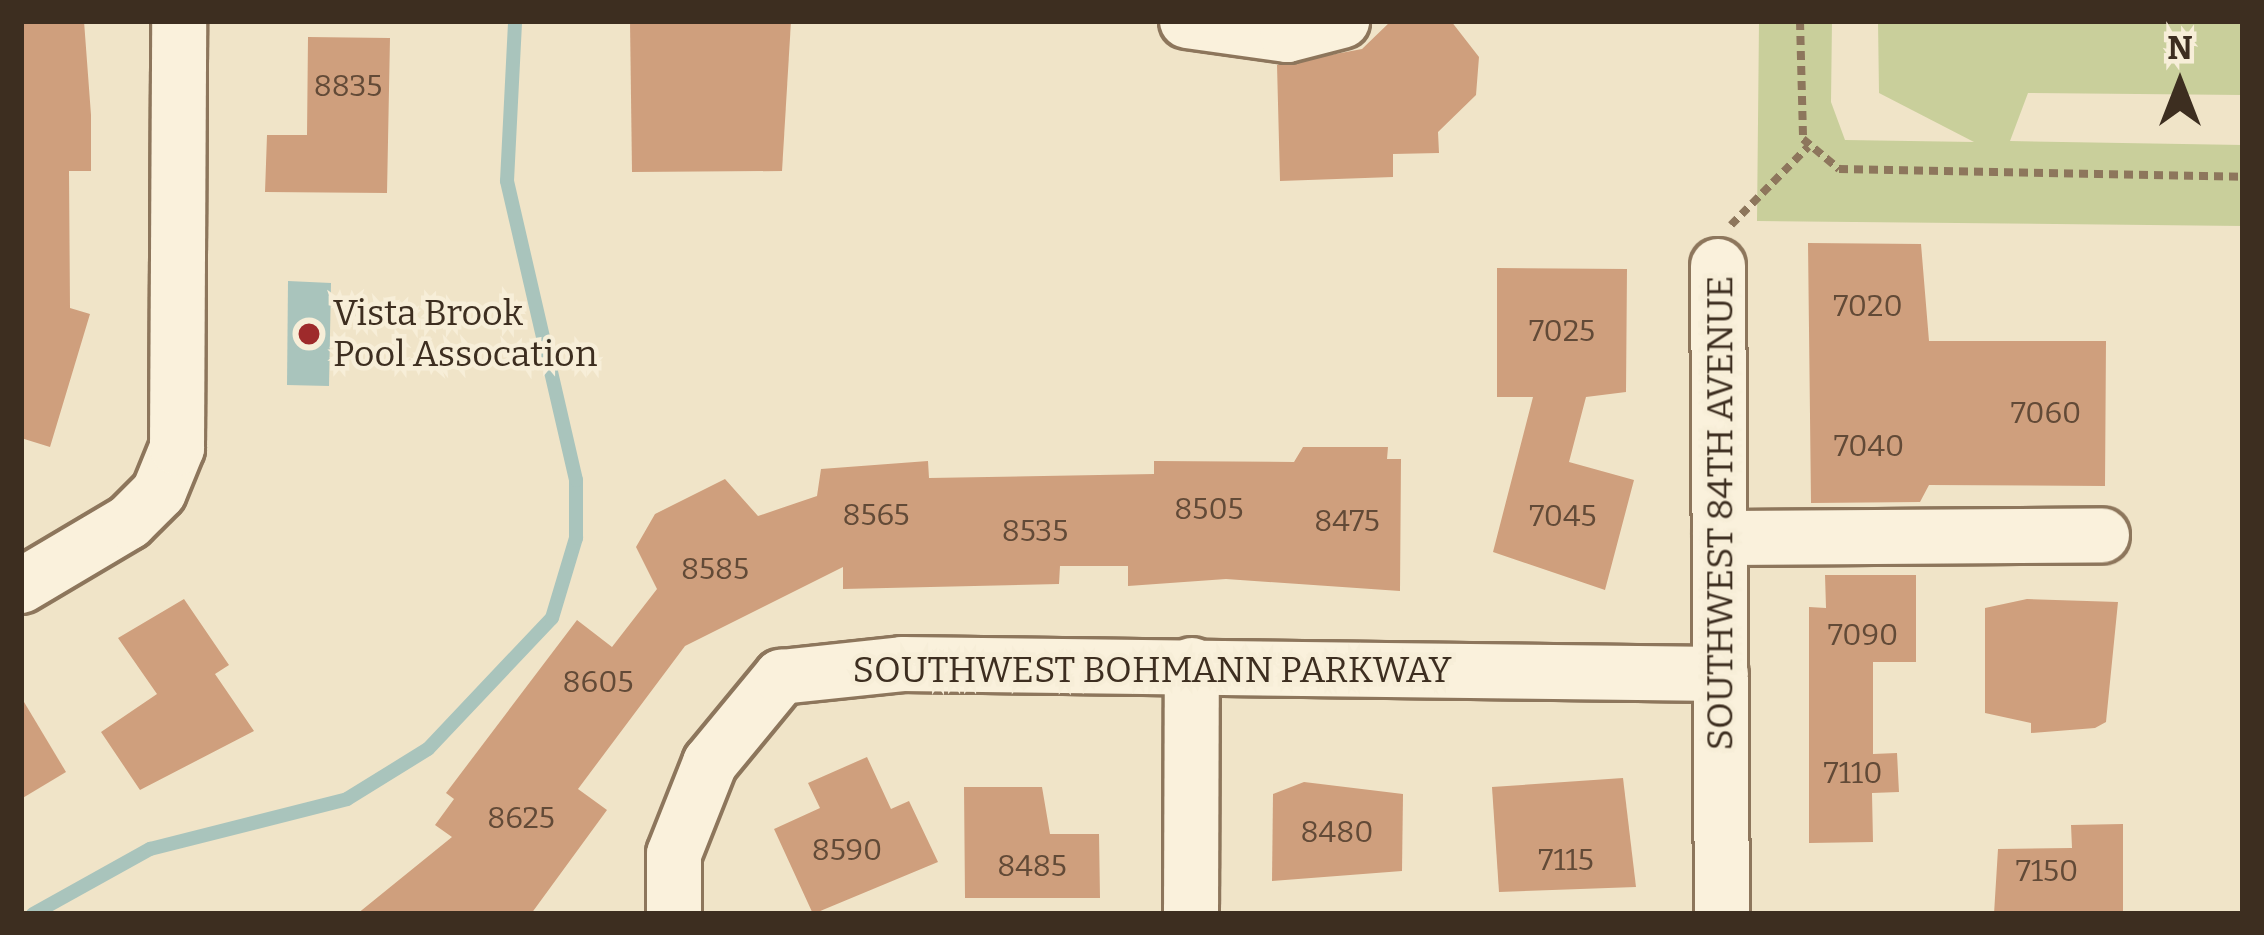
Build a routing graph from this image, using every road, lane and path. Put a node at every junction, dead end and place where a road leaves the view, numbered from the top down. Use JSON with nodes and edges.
{"nodes":[{"id":1,"x":179,"y":21,"type":"edge"},
{"id":2,"x":1187,"y":21,"type":"edge"},
{"id":3,"x":1342,"y":21,"type":"edge"},
{"id":4,"x":1800,"y":21,"type":"edge"},
{"id":5,"x":1808,"y":147,"type":"junction"},
{"id":6,"x":2243,"y":177,"type":"edge"},
{"id":7,"x":1718,"y":266,"type":"joint"},
{"id":8,"x":2102,"y":536,"type":"dead end"},
{"id":9,"x":1720,"y":538,"type":"junction"},
{"id":10,"x":21,"y":586,"type":"edge"},
{"id":11,"x":1192,"y":665,"type":"junction"},
{"id":12,"x":1721,"y":674,"type":"junction"},
{"id":13,"x":674,"y":914,"type":"edge"},
{"id":14,"x":1191,"y":914,"type":"edge"},
{"id":15,"x":1723,"y":914,"type":"edge"}],
"edges":[{"from":1,"to":10,"type":"street"},
{"from":2,"to":3,"type":"street"},
{"from":4,"to":5,"type":"path"},
{"from":5,"to":6,"type":"path"},
{"from":5,"to":7,"type":"path","name":"SOUTHWEST 84TH AVENUE"},
{"from":7,"to":9,"type":"street","name":"SOUTHWEST 84TH AVENUE"},
{"from":8,"to":9,"type":"street"},
{"from":9,"to":12,"type":"street","name":"SOUTHWEST 84TH AVENUE"},
{"from":11,"to":12,"type":"street","name":"SOUTHWEST BOHMANN PARKWAY"},
{"from":11,"to":13,"type":"street","name":"SOUTHWEST BOHMANN PARKWAY"},
{"from":11,"to":14,"type":"street"},
{"from":12,"to":15,"type":"street","name":"SOUTHWEST 84TH AVENUE"}]}
